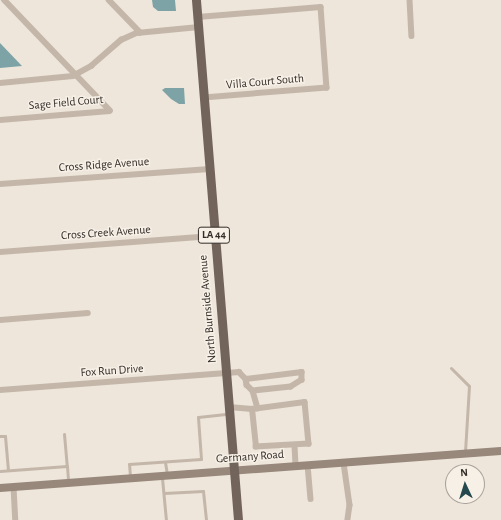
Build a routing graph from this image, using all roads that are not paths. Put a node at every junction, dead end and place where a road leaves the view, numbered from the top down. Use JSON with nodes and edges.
{"nodes":[{"id":1,"x":4,"y":0,"type":"edge"},
{"id":2,"x":109,"y":0,"type":"edge"},
{"id":3,"x":196,"y":0,"type":"edge"},
{"id":4,"x":410,"y":0,"type":"edge"},
{"id":5,"x":198,"y":17,"type":"junction"},
{"id":6,"x":199,"y":27,"type":"junction"},
{"id":7,"x":140,"y":32,"type":"junction"},
{"id":8,"x":412,"y":36,"type":"dead end"},
{"id":9,"x":76,"y":75,"type":"junction"},
{"id":10,"x":0,"y":83,"type":"edge"},
{"id":11,"x":204,"y":98,"type":"junction"},
{"id":12,"x":0,"y":120,"type":"edge"},
{"id":13,"x":209,"y":169,"type":"junction"},
{"id":14,"x":0,"y":184,"type":"edge"},
{"id":15,"x":215,"y":236,"type":"junction"},
{"id":16,"x":0,"y":252,"type":"edge"},
{"id":17,"x":88,"y":314,"type":"dead end"},
{"id":18,"x":0,"y":320,"type":"edge"},
{"id":19,"x":451,"y":368,"type":"dead end"},
{"id":20,"x":226,"y":374,"type":"junction"},
{"id":21,"x":246,"y":379,"type":"junction"},
{"id":22,"x":0,"y":390,"type":"edge"},
{"id":23,"x":253,"y":391,"type":"junction"},
{"id":24,"x":255,"y":408,"type":"junction"},
{"id":25,"x":229,"y":411,"type":"junction"},
{"id":26,"x":64,"y":434,"type":"dead end"},
{"id":27,"x":0,"y":436,"type":"edge"},
{"id":28,"x":295,"y":446,"type":"junction"},
{"id":29,"x":501,"y":451,"type":"edge"},
{"id":30,"x":465,"y":454,"type":"junction"},
{"id":31,"x":165,"y":462,"type":"junction"},
{"id":32,"x":344,"y":462,"type":"junction"},
{"id":33,"x":308,"y":465,"type":"junction"},
{"id":34,"x":67,"y":466,"type":"junction"},
{"id":35,"x":296,"y":466,"type":"junction"},
{"id":36,"x":8,"y":470,"type":"junction"},
{"id":37,"x":234,"y":470,"type":"junction"},
{"id":38,"x":0,"y":471,"type":"edge"},
{"id":39,"x":165,"y":476,"type":"junction"},
{"id":40,"x":130,"y":478,"type":"junction"},
{"id":41,"x":68,"y":483,"type":"junction"},
{"id":42,"x":14,"y":487,"type":"junction"},
{"id":43,"x":0,"y":488,"type":"edge"},
{"id":44,"x":164,"y":493,"type":"junction"},
{"id":45,"x":311,"y":499,"type":"dead end"},
{"id":46,"x":16,"y":520,"type":"edge"},
{"id":47,"x":166,"y":520,"type":"edge"},
{"id":48,"x":206,"y":520,"type":"edge"},
{"id":49,"x":238,"y":520,"type":"edge"},
{"id":50,"x":348,"y":520,"type":"edge"}],
"edges":[{"from":1,"to":9,"type":"street","name":"Sage Field Court"},
{"from":2,"to":7,"type":"street"},
{"from":3,"to":5,"type":"main road","name":"North Burnside Avenue","number":"LA 44"},
{"from":4,"to":8,"type":"street"},
{"from":5,"to":6,"type":"main road","name":"North Burnside Avenue","number":"LA 44"},
{"from":5,"to":11,"type":"street","name":"Villa Court South"},
{"from":6,"to":7,"type":"street","name":"Sage Field Court"},
{"from":6,"to":11,"type":"main road","name":"North Burnside Avenue","number":"LA 44"},
{"from":7,"to":9,"type":"street","name":"Sage Field Court"},
{"from":9,"to":10,"type":"street","name":"Sage Field Court"},
{"from":9,"to":12,"type":"street","name":"Sage Field Court"},
{"from":11,"to":13,"type":"main road","name":"North Burnside Avenue","number":"LA 44"},
{"from":13,"to":14,"type":"street","name":"Cross Ridge Avenue"},
{"from":13,"to":15,"type":"main road","name":"North Burnside Avenue","number":"LA 44"},
{"from":15,"to":16,"type":"street","name":"Cross Creek Avenue"},
{"from":15,"to":20,"type":"main road","name":"North Burnside Avenue","number":"LA 44"},
{"from":17,"to":18,"type":"street"},
{"from":19,"to":30,"type":"lane"},
{"from":20,"to":21,"type":"street","name":"Fox Run Drive"},
{"from":20,"to":22,"type":"street","name":"Fox Run Drive"},
{"from":20,"to":25,"type":"main road","name":"North Burnside Avenue","number":"LA 44"},
{"from":21,"to":23,"type":"street"},
{"from":21,"to":23,"type":"street"},
{"from":23,"to":24,"type":"street"},
{"from":24,"to":25,"type":"street"},
{"from":24,"to":28,"type":"street"},
{"from":24,"to":28,"type":"street"},
{"from":25,"to":31,"type":"lane"},
{"from":25,"to":37,"type":"main road","name":"North Burnside Avenue","number":"LA 44"},
{"from":26,"to":34,"type":"lane"},
{"from":27,"to":36,"type":"lane"},
{"from":28,"to":35,"type":"street"},
{"from":29,"to":30,"type":"main road","name":"Germany Road"},
{"from":30,"to":32,"type":"main road","name":"Germany Road"},
{"from":31,"to":39,"type":"lane"},
{"from":31,"to":40,"type":"lane"},
{"from":32,"to":33,"type":"main road","name":"Germany Road"},
{"from":32,"to":50,"type":"street"},
{"from":33,"to":35,"type":"main road","name":"Germany Road"},
{"from":33,"to":45,"type":"street"},
{"from":34,"to":36,"type":"lane"},
{"from":34,"to":41,"type":"lane"},
{"from":35,"to":37,"type":"main road","name":"Germany Road"},
{"from":36,"to":38,"type":"lane"},
{"from":37,"to":39,"type":"main road","name":"Germany Road"},
{"from":37,"to":49,"type":"main road","name":"North Burnside Avenue","number":"LA 44"},
{"from":39,"to":40,"type":"main road","name":"Germany Road"},
{"from":39,"to":44,"type":"lane"},
{"from":40,"to":41,"type":"main road","name":"Germany Road"},
{"from":41,"to":42,"type":"main road","name":"Germany Road"},
{"from":42,"to":43,"type":"main road","name":"Germany Road"},
{"from":42,"to":46,"type":"street"},
{"from":44,"to":47,"type":"lane"},
{"from":44,"to":48,"type":"lane"}]}
